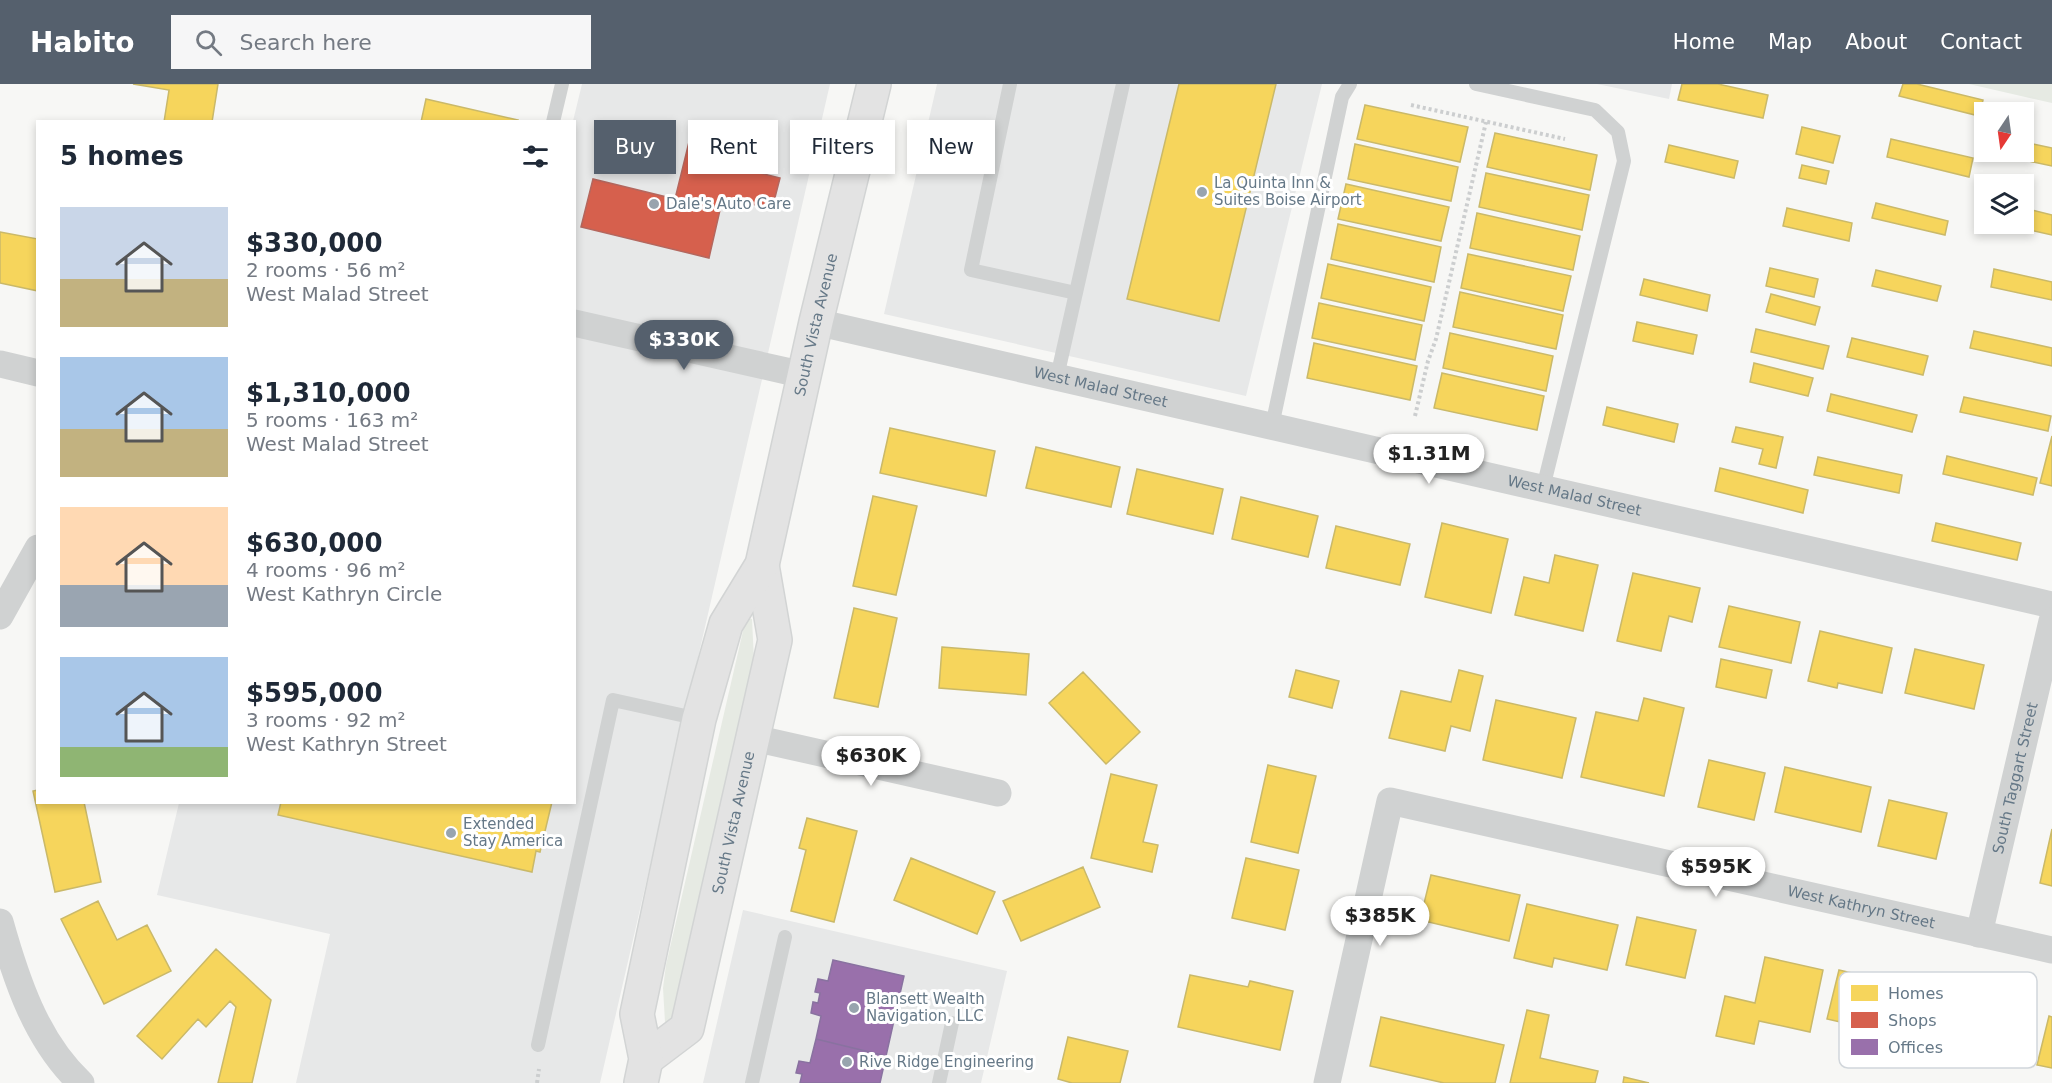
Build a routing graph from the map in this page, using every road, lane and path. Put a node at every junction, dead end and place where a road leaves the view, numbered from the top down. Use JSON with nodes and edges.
{"nodes":[{"id":1,"x":562,"y":84,"type":"edge"},
{"id":2,"x":874,"y":84,"type":"edge"},
{"id":3,"x":1010,"y":84,"type":"edge"},
{"id":4,"x":1123,"y":84,"type":"edge"},
{"id":5,"x":1350,"y":84,"type":"edge"},
{"id":6,"x":1476,"y":84,"type":"edge"},
{"id":7,"x":1411,"y":105,"type":"dead end"},
{"id":8,"x":553,"y":120,"type":"edge"},
{"id":9,"x":1486,"y":122,"type":"junction"},
{"id":10,"x":1565,"y":139,"type":"dead end"},
{"id":11,"x":1076,"y":293,"type":"junction"},
{"id":12,"x":816,"y":322,"type":"junction"},
{"id":13,"x":576,"y":323,"type":"edge"},
{"id":14,"x":0,"y":364,"type":"edge"},
{"id":15,"x":36,"y":373,"type":"edge"},
{"id":16,"x":804,"y":375,"type":"junction"},
{"id":17,"x":1057,"y":377,"type":"junction"},
{"id":18,"x":1415,"y":416,"type":"dead end"},
{"id":19,"x":1272,"y":426,"type":"junction"},
{"id":20,"x":1543,"y":488,"type":"junction"},
{"id":21,"x":36,"y":552,"type":"edge"},
{"id":22,"x":762,"y":565,"type":"junction"},
{"id":23,"x":2052,"y":605,"type":"edge"},
{"id":24,"x":0,"y":616,"type":"edge"},
{"id":25,"x":2052,"y":621,"type":"edge"},
{"id":26,"x":699,"y":719,"type":"junction"},
{"id":27,"x":754,"y":738,"type":"junction"},
{"id":28,"x":998,"y":793,"type":"dead end"},
{"id":29,"x":0,"y":922,"type":"edge"},
{"id":30,"x":1979,"y":934,"type":"junction"},
{"id":31,"x":785,"y":937,"type":"dead end"},
{"id":32,"x":2052,"y":950,"type":"edge"},
{"id":33,"x":7,"y":972,"type":"edge"},
{"id":34,"x":952,"y":1023,"type":"dead end"},
{"id":35,"x":538,"y":1045,"type":"dead end"},
{"id":36,"x":644,"y":1071,"type":"edge"},
{"id":37,"x":81,"y":1083,"type":"edge"},
{"id":38,"x":752,"y":1083,"type":"edge"},
{"id":39,"x":939,"y":1083,"type":"edge"},
{"id":40,"x":1327,"y":1083,"type":"edge"}],
"edges":[{"from":1,"to":8,"type":"lane"},
{"from":2,"to":12,"type":"main road","name":"South Vista Avenue"},
{"from":3,"to":11,"type":"lane"},
{"from":4,"to":11,"type":"lane"},
{"from":5,"to":19,"type":"lane"},
{"from":6,"to":20,"type":"lane"},
{"from":7,"to":9,"type":"path"},
{"from":9,"to":10,"type":"path"},
{"from":9,"to":18,"type":"path"},
{"from":11,"to":17,"type":"lane"},
{"from":12,"to":16,"type":"main road","name":"South Vista Avenue"},
{"from":12,"to":17,"type":"street","name":"West Malad Street"},
{"from":13,"to":16,"type":"street"},
{"from":14,"to":15,"type":"street"},
{"from":16,"to":22,"type":"main road","name":"South Vista Avenue"},
{"from":17,"to":19,"type":"street","name":"West Malad Street"},
{"from":19,"to":20,"type":"street","name":"West Malad Street"},
{"from":20,"to":23,"type":"street","name":"West Malad Street"},
{"from":21,"to":24,"type":"street"},
{"from":22,"to":26,"type":"main road","name":"South Vista Avenue"},
{"from":22,"to":27,"type":"main road","name":"South Vista Avenue"},
{"from":25,"to":30,"type":"street","name":"South Taggart Street"},
{"from":26,"to":35,"type":"lane"},
{"from":26,"to":36,"type":"main road","name":"South Vista Avenue"},
{"from":27,"to":28,"type":"street"},
{"from":27,"to":36,"type":"main road","name":"South Vista Avenue"},
{"from":29,"to":33,"type":"street"},
{"from":30,"to":32,"type":"street","name":"West Kathryn Street"},
{"from":30,"to":40,"type":"street","name":"West Kathryn Street"},
{"from":31,"to":38,"type":"lane"},
{"from":33,"to":37,"type":"street"},
{"from":34,"to":39,"type":"lane"}]}
